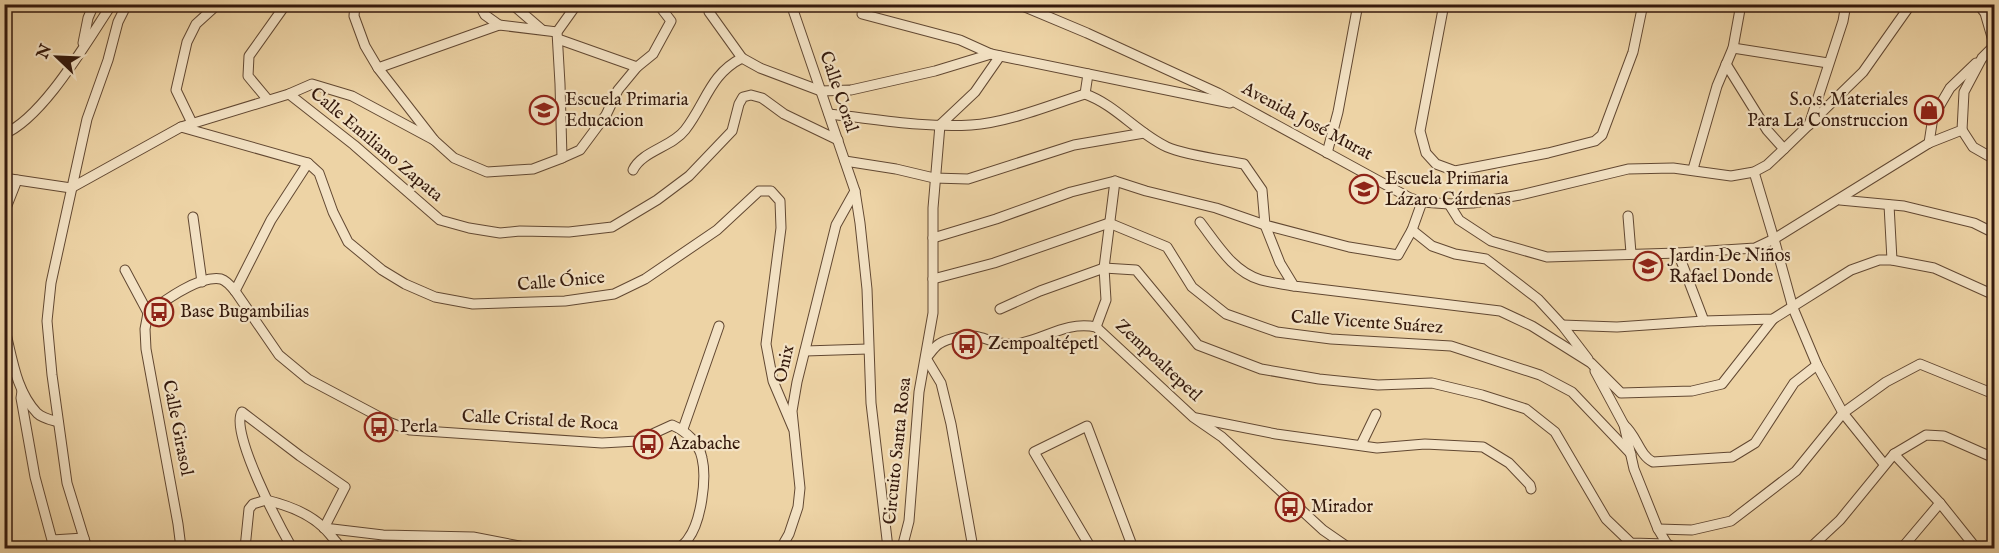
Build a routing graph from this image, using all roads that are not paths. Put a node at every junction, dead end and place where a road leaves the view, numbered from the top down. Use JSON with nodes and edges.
{"nodes":[{"id":1,"x":94,"y":4,"type":"edge"},
{"id":2,"x":112,"y":4,"type":"edge"},
{"id":3,"x":127,"y":4,"type":"edge"},
{"id":4,"x":218,"y":4,"type":"edge"},
{"id":5,"x":286,"y":4,"type":"edge"},
{"id":6,"x":355,"y":4,"type":"edge"},
{"id":7,"x":480,"y":4,"type":"edge"},
{"id":8,"x":512,"y":4,"type":"edge"},
{"id":9,"x":577,"y":4,"type":"edge"},
{"id":10,"x":658,"y":4,"type":"edge"},
{"id":11,"x":791,"y":4,"type":"edge"},
{"id":12,"x":1018,"y":4,"type":"edge"},
{"id":13,"x":1358,"y":4,"type":"edge"},
{"id":14,"x":1444,"y":4,"type":"edge"},
{"id":15,"x":1644,"y":4,"type":"edge"},
{"id":16,"x":1741,"y":4,"type":"edge"},
{"id":17,"x":1846,"y":4,"type":"edge"},
{"id":18,"x":1911,"y":4,"type":"edge"},
{"id":19,"x":1978,"y":4,"type":"edge"},
{"id":20,"x":710,"y":8,"type":"edge"},
{"id":21,"x":862,"y":14,"type":"dead end"},
{"id":22,"x":499,"y":25,"type":"junction"},
{"id":23,"x":543,"y":30,"type":"junction"},
{"id":24,"x":557,"y":36,"type":"junction"},
{"id":25,"x":1995,"y":45,"type":"edge"},
{"id":26,"x":82,"y":48,"type":"junction"},
{"id":27,"x":1733,"y":48,"type":"junction"},
{"id":28,"x":996,"y":55,"type":"junction"},
{"id":29,"x":742,"y":58,"type":"junction"},
{"id":30,"x":1982,"y":58,"type":"junction"},
{"id":31,"x":375,"y":63,"type":"junction"},
{"id":32,"x":1828,"y":63,"type":"junction"},
{"id":33,"x":1726,"y":64,"type":"junction"},
{"id":34,"x":637,"y":67,"type":"junction"},
{"id":35,"x":1088,"y":74,"type":"junction"},
{"id":36,"x":821,"y":91,"type":"junction"},
{"id":37,"x":289,"y":94,"type":"junction"},
{"id":38,"x":1085,"y":94,"type":"junction"},
{"id":39,"x":268,"y":100,"type":"junction"},
{"id":40,"x":1239,"y":105,"type":"junction"},
{"id":41,"x":829,"y":114,"type":"junction"},
{"id":42,"x":192,"y":123,"type":"junction"},
{"id":43,"x":940,"y":125,"type":"junction"},
{"id":44,"x":181,"y":127,"type":"junction"},
{"id":45,"x":1809,"y":127,"type":"junction"},
{"id":46,"x":1962,"y":130,"type":"junction"},
{"id":47,"x":1144,"y":133,"type":"junction"},
{"id":48,"x":4,"y":134,"type":"edge"},
{"id":49,"x":434,"y":140,"type":"junction"},
{"id":50,"x":838,"y":140,"type":"junction"},
{"id":51,"x":1929,"y":143,"type":"junction"},
{"id":52,"x":1784,"y":149,"type":"junction"},
{"id":53,"x":1327,"y":153,"type":"junction"},
{"id":54,"x":562,"y":158,"type":"junction"},
{"id":55,"x":1995,"y":159,"type":"edge"},
{"id":56,"x":845,"y":161,"type":"junction"},
{"id":57,"x":308,"y":163,"type":"junction"},
{"id":58,"x":1693,"y":169,"type":"junction"},
{"id":59,"x":633,"y":170,"type":"dead end"},
{"id":60,"x":1754,"y":172,"type":"junction"},
{"id":61,"x":4,"y":178,"type":"edge"},
{"id":62,"x":934,"y":178,"type":"junction"},
{"id":63,"x":17,"y":180,"type":"junction"},
{"id":64,"x":1115,"y":181,"type":"junction"},
{"id":65,"x":71,"y":188,"type":"junction"},
{"id":66,"x":855,"y":191,"type":"junction"},
{"id":67,"x":1840,"y":200,"type":"junction"},
{"id":68,"x":1422,"y":202,"type":"junction"},
{"id":69,"x":1449,"y":204,"type":"junction"},
{"id":70,"x":1889,"y":205,"type":"junction"},
{"id":71,"x":4,"y":213,"type":"edge"},
{"id":72,"x":1628,"y":216,"type":"dead end"},
{"id":73,"x":193,"y":217,"type":"dead end"},
{"id":74,"x":1200,"y":222,"type":"dead end"},
{"id":75,"x":1109,"y":223,"type":"junction"},
{"id":76,"x":1265,"y":225,"type":"junction"},
{"id":77,"x":1412,"y":230,"type":"junction"},
{"id":78,"x":1995,"y":233,"type":"edge"},
{"id":79,"x":933,"y":238,"type":"junction"},
{"id":80,"x":1774,"y":239,"type":"junction"},
{"id":81,"x":1491,"y":241,"type":"junction"},
{"id":82,"x":1631,"y":254,"type":"junction"},
{"id":83,"x":1678,"y":254,"type":"junction"},
{"id":84,"x":1486,"y":259,"type":"junction"},
{"id":85,"x":1892,"y":260,"type":"junction"},
{"id":86,"x":1104,"y":268,"type":"junction"},
{"id":87,"x":125,"y":270,"type":"dead end"},
{"id":88,"x":933,"y":279,"type":"junction"},
{"id":89,"x":202,"y":282,"type":"junction"},
{"id":90,"x":1294,"y":286,"type":"junction"},
{"id":91,"x":235,"y":291,"type":"junction"},
{"id":92,"x":1995,"y":295,"type":"edge"},
{"id":93,"x":1793,"y":308,"type":"junction"},
{"id":94,"x":1000,"y":309,"type":"dead end"},
{"id":95,"x":148,"y":313,"type":"junction"},
{"id":96,"x":1773,"y":319,"type":"junction"},
{"id":97,"x":1704,"y":321,"type":"junction"},
{"id":98,"x":1562,"y":325,"type":"junction"},
{"id":99,"x":4,"y":326,"type":"edge"},
{"id":100,"x":719,"y":326,"type":"dead end"},
{"id":101,"x":1096,"y":327,"type":"junction"},
{"id":102,"x":868,"y":349,"type":"junction"},
{"id":103,"x":805,"y":351,"type":"junction"},
{"id":104,"x":926,"y":358,"type":"junction"},
{"id":105,"x":1591,"y":363,"type":"junction"},
{"id":106,"x":1817,"y":365,"type":"junction"},
{"id":107,"x":22,"y":391,"type":"junction"},
{"id":108,"x":1995,"y":394,"type":"edge"},
{"id":109,"x":1843,"y":413,"type":"junction"},
{"id":110,"x":1376,"y":414,"type":"dead end"},
{"id":111,"x":1193,"y":417,"type":"junction"},
{"id":112,"x":58,"y":422,"type":"junction"},
{"id":113,"x":1624,"y":425,"type":"junction"},
{"id":114,"x":793,"y":428,"type":"junction"},
{"id":115,"x":683,"y":429,"type":"junction"},
{"id":116,"x":1361,"y":445,"type":"junction"},
{"id":117,"x":1631,"y":454,"type":"junction"},
{"id":118,"x":1894,"y":454,"type":"junction"},
{"id":119,"x":1995,"y":458,"type":"edge"},
{"id":120,"x":1884,"y":464,"type":"junction"},
{"id":121,"x":1531,"y":489,"type":"dead end"},
{"id":122,"x":266,"y":500,"type":"junction"},
{"id":123,"x":1940,"y":503,"type":"junction"},
{"id":124,"x":324,"y":528,"type":"junction"},
{"id":125,"x":1658,"y":529,"type":"junction"},
{"id":126,"x":84,"y":538,"type":"junction"},
{"id":127,"x":1671,"y":546,"type":"edge"},
{"id":128,"x":87,"y":549,"type":"edge"},
{"id":129,"x":181,"y":549,"type":"edge"},
{"id":130,"x":245,"y":549,"type":"edge"},
{"id":131,"x":292,"y":549,"type":"edge"},
{"id":132,"x":342,"y":549,"type":"edge"},
{"id":133,"x":530,"y":549,"type":"edge"},
{"id":134,"x":678,"y":549,"type":"edge"},
{"id":135,"x":781,"y":549,"type":"edge"},
{"id":136,"x":888,"y":549,"type":"edge"},
{"id":137,"x":902,"y":549,"type":"edge"},
{"id":138,"x":972,"y":549,"type":"edge"},
{"id":139,"x":1091,"y":549,"type":"edge"},
{"id":140,"x":1133,"y":549,"type":"edge"},
{"id":141,"x":1349,"y":549,"type":"edge"},
{"id":142,"x":1810,"y":549,"type":"edge"},
{"id":143,"x":1902,"y":549,"type":"edge"},
{"id":144,"x":1976,"y":549,"type":"edge"}],
"edges":[{"from":1,"to":26,"type":"street"},
{"from":2,"to":26,"type":"street"},
{"from":3,"to":65,"type":"street"},
{"from":4,"to":42,"type":"street"},
{"from":5,"to":39,"type":"street"},
{"from":6,"to":31,"type":"street"},
{"from":7,"to":22,"type":"street"},
{"from":8,"to":23,"type":"street"},
{"from":9,"to":24,"type":"street"},
{"from":10,"to":34,"type":"street"},
{"from":11,"to":36,"type":"street","name":"Calle Coral"},
{"from":12,"to":40,"type":"street","name":"Avenida José Murat"},
{"from":13,"to":53,"type":"street"},
{"from":14,"to":15,"type":"street"},
{"from":16,"to":27,"type":"street"},
{"from":17,"to":32,"type":"street"},
{"from":18,"to":45,"type":"street"},
{"from":19,"to":25,"type":"street"},
{"from":20,"to":29,"type":"street"},
{"from":21,"to":28,"type":"street"},
{"from":22,"to":23,"type":"street"},
{"from":22,"to":31,"type":"street"},
{"from":23,"to":24,"type":"street"},
{"from":24,"to":34,"type":"street"},
{"from":24,"to":54,"type":"street"},
{"from":25,"to":30,"type":"street"},
{"from":26,"to":48,"type":"street"},
{"from":27,"to":32,"type":"street"},
{"from":27,"to":33,"type":"street"},
{"from":28,"to":35,"type":"street"},
{"from":28,"to":36,"type":"street"},
{"from":28,"to":43,"type":"street"},
{"from":29,"to":36,"type":"street"},
{"from":29,"to":59,"type":"street"},
{"from":30,"to":46,"type":"street"},
{"from":30,"to":51,"type":"street"},
{"from":31,"to":49,"type":"street"},
{"from":32,"to":45,"type":"street"},
{"from":33,"to":52,"type":"street"},
{"from":33,"to":58,"type":"street"},
{"from":34,"to":54,"type":"street"},
{"from":35,"to":38,"type":"street"},
{"from":35,"to":40,"type":"street"},
{"from":36,"to":41,"type":"street","name":"Calle Coral"},
{"from":37,"to":39,"type":"street"},
{"from":37,"to":49,"type":"street"},
{"from":37,"to":50,"type":"street","name":"Calle Emiliano Zapata"},
{"from":38,"to":43,"type":"street"},
{"from":38,"to":47,"type":"street"},
{"from":39,"to":42,"type":"street"},
{"from":40,"to":53,"type":"street","name":"Avenida José Murat"},
{"from":41,"to":43,"type":"street"},
{"from":41,"to":50,"type":"street","name":"Calle Coral"},
{"from":42,"to":44,"type":"street"},
{"from":43,"to":62,"type":"street","name":"Circuito Santa Rosa"},
{"from":44,"to":57,"type":"street"},
{"from":44,"to":65,"type":"street"},
{"from":45,"to":52,"type":"street"},
{"from":46,"to":51,"type":"street"},
{"from":46,"to":55,"type":"street"},
{"from":47,"to":62,"type":"street"},
{"from":47,"to":76,"type":"street"},
{"from":49,"to":54,"type":"street"},
{"from":50,"to":56,"type":"street","name":"Calle Coral"},
{"from":51,"to":67,"type":"street"},
{"from":52,"to":60,"type":"street"},
{"from":53,"to":68,"type":"street","name":"Avenida José Murat"},
{"from":56,"to":62,"type":"street"},
{"from":56,"to":66,"type":"street","name":"Calle Coral"},
{"from":57,"to":91,"type":"street"},
{"from":57,"to":114,"type":"street","name":"Calle Ónice"},
{"from":58,"to":60,"type":"street","name":"Avenida José Murat"},
{"from":58,"to":69,"type":"street","name":"Avenida José Murat"},
{"from":60,"to":80,"type":"street"},
{"from":61,"to":63,"type":"street"},
{"from":62,"to":79,"type":"street","name":"Circuito Santa Rosa"},
{"from":63,"to":65,"type":"street"},
{"from":63,"to":71,"type":"street"},
{"from":64,"to":75,"type":"street"},
{"from":64,"to":76,"type":"street"},
{"from":64,"to":79,"type":"street"},
{"from":65,"to":112,"type":"street"},
{"from":66,"to":102,"type":"street","name":"Calle Coral"},
{"from":66,"to":103,"type":"street","name":"Onix"},
{"from":67,"to":70,"type":"street"},
{"from":67,"to":80,"type":"street"},
{"from":68,"to":69,"type":"street","name":"Avenida José Murat"},
{"from":68,"to":77,"type":"street"},
{"from":69,"to":81,"type":"street"},
{"from":70,"to":78,"type":"street"},
{"from":70,"to":85,"type":"street"},
{"from":72,"to":82,"type":"street"},
{"from":73,"to":89,"type":"street"},
{"from":74,"to":90,"type":"street"},
{"from":75,"to":86,"type":"street"},
{"from":75,"to":88,"type":"street"},
{"from":75,"to":117,"type":"street","name":"Calle Vicente Suárez"},
{"from":76,"to":77,"type":"street"},
{"from":76,"to":90,"type":"street"},
{"from":77,"to":84,"type":"street"},
{"from":79,"to":88,"type":"street","name":"Circuito Santa Rosa"},
{"from":80,"to":83,"type":"street"},
{"from":80,"to":93,"type":"street"},
{"from":81,"to":82,"type":"street"},
{"from":81,"to":84,"type":"street"},
{"from":82,"to":83,"type":"street"},
{"from":83,"to":97,"type":"street"},
{"from":84,"to":98,"type":"street"},
{"from":85,"to":92,"type":"street"},
{"from":85,"to":93,"type":"street"},
{"from":86,"to":94,"type":"street"},
{"from":86,"to":101,"type":"street"},
{"from":86,"to":127,"type":"street"},
{"from":87,"to":95,"type":"street"},
{"from":88,"to":104,"type":"street","name":"Circuito Santa Rosa"},
{"from":89,"to":91,"type":"street"},
{"from":89,"to":95,"type":"street"},
{"from":90,"to":105,"type":"street"},
{"from":91,"to":115,"type":"street","name":"Calle Cristal de Roca"},
{"from":93,"to":96,"type":"street"},
{"from":93,"to":106,"type":"street"},
{"from":95,"to":129,"type":"street","name":"Calle Girasol"},
{"from":96,"to":97,"type":"street"},
{"from":96,"to":105,"type":"street"},
{"from":97,"to":98,"type":"street"},
{"from":98,"to":105,"type":"street"},
{"from":99,"to":107,"type":"street"},
{"from":100,"to":115,"type":"street"},
{"from":101,"to":104,"type":"street","name":"Zempoaltepetl"},
{"from":101,"to":111,"type":"street","name":"Zempoaltepetl"},
{"from":102,"to":103,"type":"street"},
{"from":102,"to":136,"type":"street","name":"Calle Coral"},
{"from":103,"to":114,"type":"street","name":"Onix"},
{"from":104,"to":137,"type":"street","name":"Circuito Santa Rosa"},
{"from":104,"to":138,"type":"street"},
{"from":105,"to":113,"type":"street"},
{"from":106,"to":109,"type":"street"},
{"from":106,"to":113,"type":"street"},
{"from":107,"to":112,"type":"street"},
{"from":107,"to":126,"type":"street"},
{"from":108,"to":109,"type":"street"},
{"from":109,"to":120,"type":"street"},
{"from":109,"to":125,"type":"street"},
{"from":110,"to":116,"type":"street"},
{"from":111,"to":116,"type":"street"},
{"from":111,"to":141,"type":"street","name":"Zempoaltepetl"},
{"from":112,"to":126,"type":"street"},
{"from":113,"to":117,"type":"street"},
{"from":114,"to":135,"type":"street","name":"Onix"},
{"from":115,"to":134,"type":"street"},
{"from":116,"to":121,"type":"street"},
{"from":117,"to":125,"type":"street"},
{"from":118,"to":119,"type":"street"},
{"from":118,"to":120,"type":"street"},
{"from":118,"to":123,"type":"street"},
{"from":120,"to":142,"type":"street"},
{"from":122,"to":124,"type":"street"},
{"from":122,"to":124,"type":"street"},
{"from":122,"to":130,"type":"street"},
{"from":122,"to":131,"type":"street"},
{"from":123,"to":143,"type":"street"},
{"from":123,"to":144,"type":"street"},
{"from":124,"to":132,"type":"street"},
{"from":124,"to":133,"type":"street"},
{"from":125,"to":127,"type":"street"},
{"from":126,"to":128,"type":"street"},
{"from":139,"to":140,"type":"street"}]}
